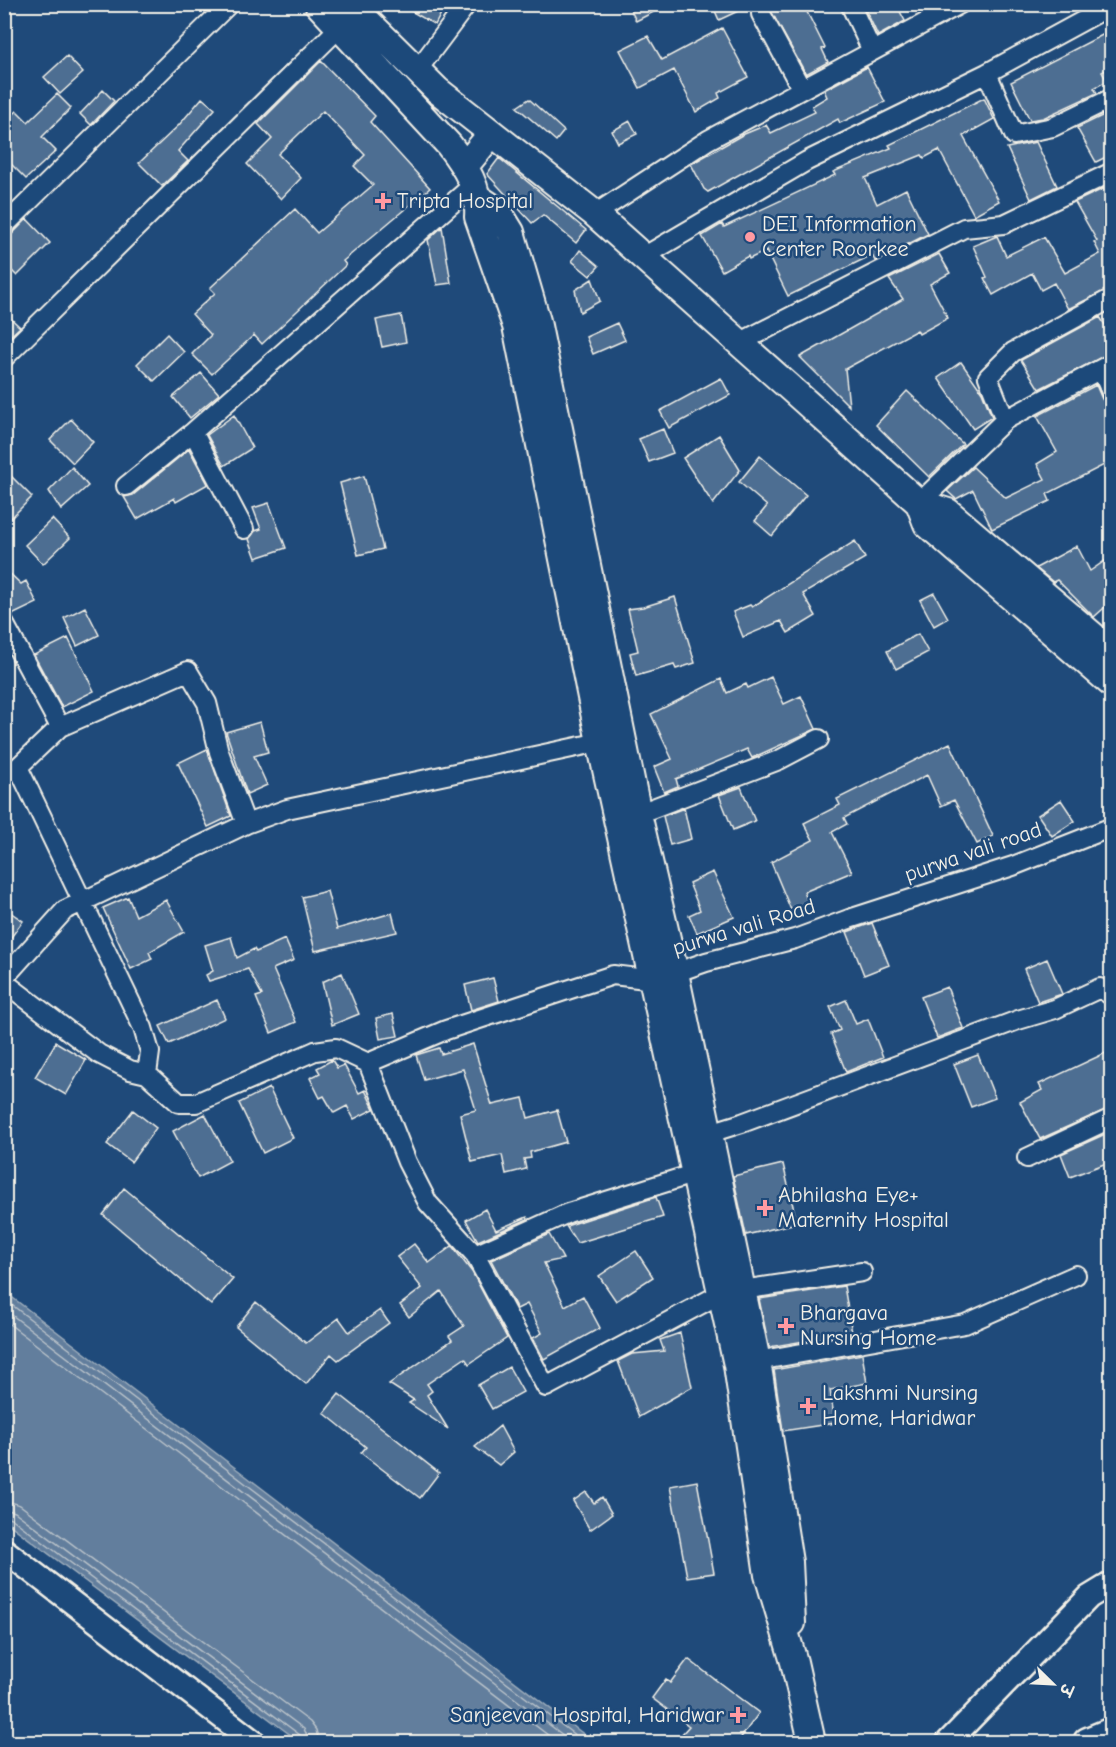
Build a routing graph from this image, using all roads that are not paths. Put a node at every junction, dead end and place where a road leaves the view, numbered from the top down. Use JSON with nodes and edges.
{"nodes":[{"id":1,"x":229,"y":4,"type":"edge"},
{"id":2,"x":318,"y":4,"type":"edge"},
{"id":3,"x":467,"y":4,"type":"edge"},
{"id":4,"x":850,"y":4,"type":"edge"},
{"id":5,"x":960,"y":4,"type":"edge"},
{"id":6,"x":1112,"y":5,"type":"edge"},
{"id":7,"x":349,"y":14,"type":"edge"},
{"id":8,"x":761,"y":14,"type":"dead end"},
{"id":9,"x":872,"y":51,"type":"junction"},
{"id":10,"x":416,"y":72,"type":"junction"},
{"id":11,"x":987,"y":73,"type":"junction"},
{"id":12,"x":801,"y":88,"type":"junction"},
{"id":13,"x":1112,"y":98,"type":"edge"},
{"id":14,"x":492,"y":133,"type":"junction"},
{"id":15,"x":1112,"y":172,"type":"edge"},
{"id":16,"x":473,"y":183,"type":"junction"},
{"id":17,"x":595,"y":214,"type":"junction"},
{"id":18,"x":4,"y":226,"type":"edge"},
{"id":19,"x":643,"y":257,"type":"junction"},
{"id":20,"x":1112,"y":298,"type":"edge"},
{"id":21,"x":739,"y":343,"type":"junction"},
{"id":22,"x":4,"y":358,"type":"edge"},
{"id":23,"x":1106,"y":366,"type":"edge"},
{"id":24,"x":1112,"y":394,"type":"edge"},
{"id":25,"x":1005,"y":420,"type":"junction"},
{"id":26,"x":193,"y":432,"type":"junction"},
{"id":27,"x":126,"y":486,"type":"dead end"},
{"id":28,"x":919,"y":503,"type":"junction"},
{"id":29,"x":244,"y":529,"type":"dead end"},
{"id":30,"x":4,"y":622,"type":"edge"},
{"id":31,"x":1112,"y":652,"type":"edge"},
{"id":32,"x":1112,"y":684,"type":"edge"},
{"id":33,"x":60,"y":728,"type":"junction"},
{"id":34,"x":819,"y":739,"type":"dead end"},
{"id":35,"x":600,"y":742,"type":"junction"},
{"id":36,"x":11,"y":771,"type":"edge"},
{"id":37,"x":628,"y":817,"type":"junction"},
{"id":38,"x":246,"y":824,"type":"junction"},
{"id":39,"x":1112,"y":827,"type":"edge"},
{"id":40,"x":83,"y":900,"type":"junction"},
{"id":41,"x":849,"y":919,"type":"joint"},
{"id":42,"x":664,"y":976,"type":"junction"},
{"id":43,"x":4,"y":980,"type":"edge"},
{"id":44,"x":1112,"y":996,"type":"edge"},
{"id":45,"x":368,"y":1063,"type":"junction"},
{"id":46,"x":147,"y":1074,"type":"junction"},
{"id":47,"x":1112,"y":1118,"type":"edge"},
{"id":48,"x":699,"y":1136,"type":"junction"},
{"id":49,"x":1027,"y":1158,"type":"dead end"},
{"id":50,"x":696,"y":1173,"type":"junction"},
{"id":51,"x":475,"y":1255,"type":"junction"},
{"id":52,"x":862,"y":1272,"type":"dead end"},
{"id":53,"x":1076,"y":1275,"type":"dead end"},
{"id":54,"x":732,"y":1292,"type":"junction"},
{"id":55,"x":747,"y":1363,"type":"junction"},
{"id":56,"x":4,"y":1550,"type":"edge"},
{"id":57,"x":1112,"y":1583,"type":"edge"},
{"id":58,"x":1112,"y":1732,"type":"edge"},
{"id":59,"x":254,"y":1743,"type":"edge"},
{"id":60,"x":812,"y":1743,"type":"edge"},
{"id":61,"x":948,"y":1743,"type":"edge"},
{"id":62,"x":1088,"y":1743,"type":"edge"}],
"edges":[{"from":1,"to":18,"type":"street"},
{"from":2,"to":7,"type":"main road"},
{"from":3,"to":10,"type":"street"},
{"from":4,"to":9,"type":"street"},
{"from":5,"to":9,"type":"street"},
{"from":6,"to":11,"type":"street"},
{"from":7,"to":10,"type":"main road"},
{"from":7,"to":16,"type":"main road"},
{"from":7,"to":22,"type":"street"},
{"from":8,"to":12,"type":"street"},
{"from":9,"to":12,"type":"street"},
{"from":10,"to":14,"type":"main road"},
{"from":11,"to":13,"type":"street"},
{"from":11,"to":19,"type":"street"},
{"from":12,"to":17,"type":"street"},
{"from":14,"to":16,"type":"main road"},
{"from":14,"to":17,"type":"main road"},
{"from":15,"to":21,"type":"street"},
{"from":16,"to":26,"type":"street"},
{"from":16,"to":35,"type":"main road"},
{"from":16,"to":37,"type":"main road"},
{"from":17,"to":19,"type":"main road"},
{"from":19,"to":21,"type":"main road"},
{"from":20,"to":25,"type":"street"},
{"from":21,"to":28,"type":"main road"},
{"from":23,"to":24,"type":"street"},
{"from":23,"to":25,"type":"street"},
{"from":25,"to":28,"type":"street"},
{"from":26,"to":27,"type":"street"},
{"from":26,"to":29,"type":"street"},
{"from":28,"to":31,"type":"main road"},
{"from":28,"to":32,"type":"main road"},
{"from":30,"to":33,"type":"street"},
{"from":33,"to":36,"type":"street"},
{"from":33,"to":38,"type":"street"},
{"from":34,"to":37,"type":"street"},
{"from":35,"to":37,"type":"main road"},
{"from":35,"to":38,"type":"street"},
{"from":36,"to":40,"type":"street"},
{"from":37,"to":42,"type":"main road"},
{"from":38,"to":40,"type":"street"},
{"from":39,"to":41,"type":"street","name":"purwa vali road"},
{"from":40,"to":43,"type":"street"},
{"from":40,"to":46,"type":"street"},
{"from":41,"to":42,"type":"street","name":"purwa vali Road"},
{"from":42,"to":45,"type":"street"},
{"from":42,"to":48,"type":"main road"},
{"from":43,"to":46,"type":"street"},
{"from":44,"to":48,"type":"street"},
{"from":45,"to":46,"type":"street"},
{"from":45,"to":51,"type":"street"},
{"from":47,"to":49,"type":"street"},
{"from":48,"to":50,"type":"main road"},
{"from":48,"to":54,"type":"main road"},
{"from":50,"to":51,"type":"street"},
{"from":50,"to":54,"type":"main road"},
{"from":51,"to":54,"type":"street"},
{"from":52,"to":54,"type":"street"},
{"from":53,"to":55,"type":"street"},
{"from":54,"to":55,"type":"main road"},
{"from":55,"to":60,"type":"main road"},
{"from":56,"to":59,"type":"street"},
{"from":57,"to":61,"type":"street"},
{"from":58,"to":62,"type":"main road"}]}
